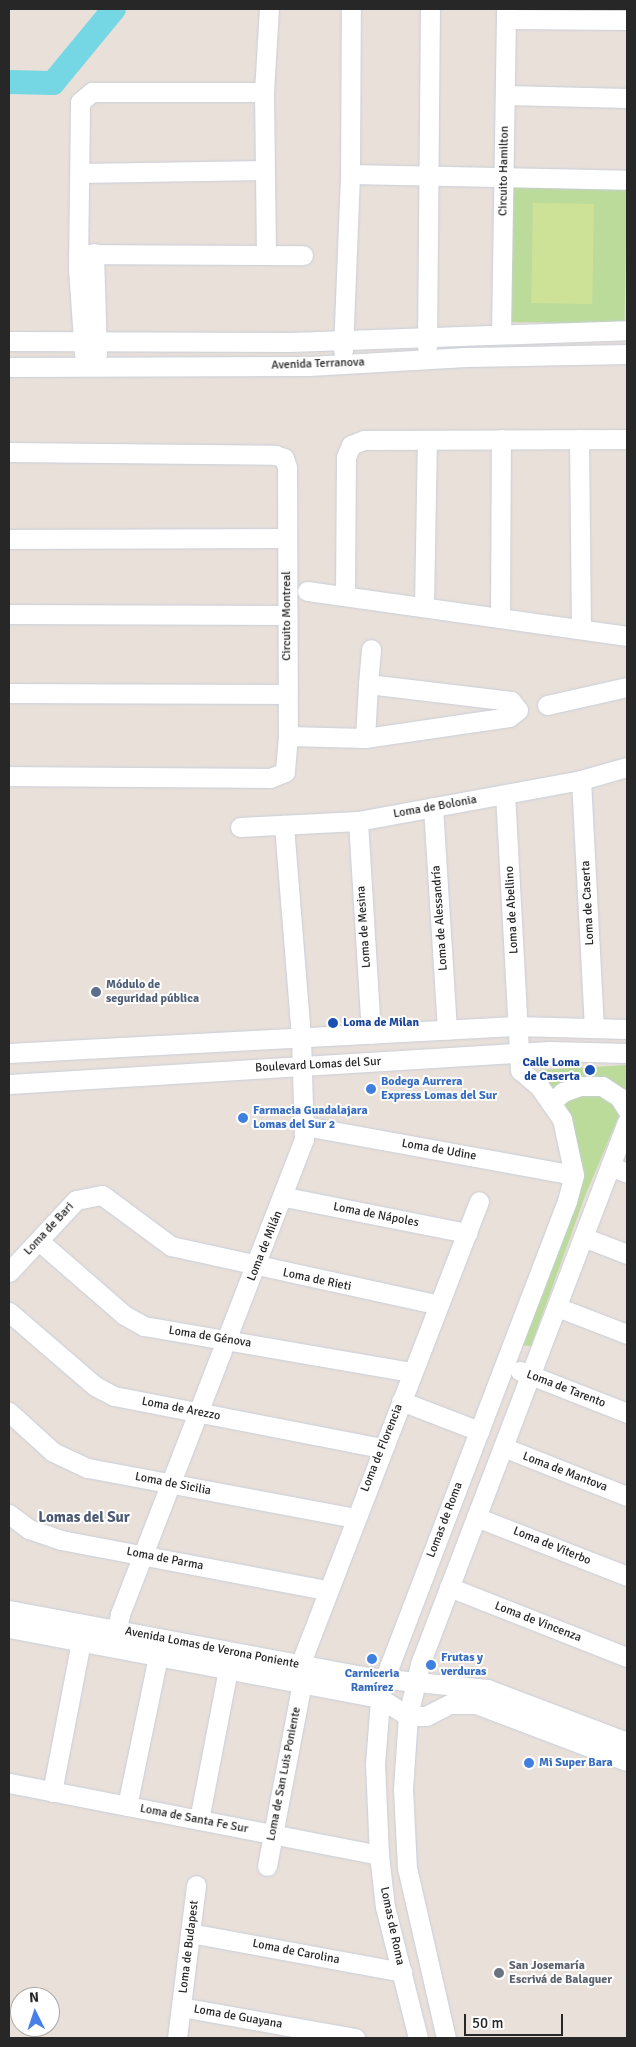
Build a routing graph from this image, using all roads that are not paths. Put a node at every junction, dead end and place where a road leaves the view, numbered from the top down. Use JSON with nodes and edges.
{"nodes":[{"id":1,"x":269,"y":9,"type":"edge"},
{"id":2,"x":351,"y":9,"type":"edge"},
{"id":3,"x":430,"y":9,"type":"edge"},
{"id":4,"x":506,"y":14,"type":"edge"},
{"id":5,"x":627,"y":20,"type":"edge"},
{"id":6,"x":264,"y":92,"type":"junction"},
{"id":7,"x":506,"y":95,"type":"junction"},
{"id":8,"x":627,"y":98,"type":"edge"},
{"id":9,"x":265,"y":170,"type":"junction"},
{"id":10,"x":80,"y":173,"type":"junction"},
{"id":11,"x":350,"y":174,"type":"junction"},
{"id":12,"x":428,"y":175,"type":"junction"},
{"id":13,"x":504,"y":177,"type":"junction"},
{"id":14,"x":627,"y":180,"type":"edge"},
{"id":15,"x":86,"y":253,"type":"junction"},
{"id":16,"x":266,"y":255,"type":"junction"},
{"id":17,"x":303,"y":255,"type":"dead end"},
{"id":18,"x":627,"y":330,"type":"edge"},
{"id":19,"x":501,"y":333,"type":"junction"},
{"id":20,"x":427,"y":335,"type":"junction"},
{"id":21,"x":343,"y":339,"type":"junction"},
{"id":22,"x":9,"y":341,"type":"edge"},
{"id":23,"x":88,"y":342,"type":"junction"},
{"id":24,"x":627,"y":354,"type":"edge"},
{"id":25,"x":427,"y":359,"type":"junction"},
{"id":26,"x":343,"y":364,"type":"junction"},
{"id":27,"x":92,"y":366,"type":"junction"},
{"id":28,"x":9,"y":367,"type":"edge"},
{"id":29,"x":579,"y":439,"type":"junction"},
{"id":30,"x":627,"y":439,"type":"edge"},
{"id":31,"x":427,"y":440,"type":"junction"},
{"id":32,"x":502,"y":440,"type":"junction"},
{"id":33,"x":9,"y":452,"type":"edge"},
{"id":34,"x":287,"y":538,"type":"junction"},
{"id":35,"x":9,"y":539,"type":"edge"},
{"id":36,"x":307,"y":591,"type":"dead end"},
{"id":37,"x":345,"y":596,"type":"junction"},
{"id":38,"x":424,"y":607,"type":"junction"},
{"id":39,"x":9,"y":614,"type":"edge"},
{"id":40,"x":287,"y":615,"type":"junction"},
{"id":41,"x":500,"y":618,"type":"junction"},
{"id":42,"x":581,"y":630,"type":"junction"},
{"id":43,"x":627,"y":636,"type":"edge"},
{"id":44,"x":371,"y":649,"type":"dead end"},
{"id":45,"x":368,"y":684,"type":"junction"},
{"id":46,"x":627,"y":687,"type":"edge"},
{"id":47,"x":9,"y":693,"type":"edge"},
{"id":48,"x":288,"y":694,"type":"junction"},
{"id":49,"x":547,"y":705,"type":"dead end"},
{"id":50,"x":288,"y":736,"type":"junction"},
{"id":51,"x":365,"y":738,"type":"junction"},
{"id":52,"x":627,"y":767,"type":"edge"},
{"id":53,"x":9,"y":776,"type":"edge"},
{"id":54,"x":581,"y":780,"type":"junction"},
{"id":55,"x":505,"y":794,"type":"junction"},
{"id":56,"x":433,"y":807,"type":"junction"},
{"id":57,"x":358,"y":821,"type":"junction"},
{"id":58,"x":284,"y":825,"type":"junction"},
{"id":59,"x":240,"y":827,"type":"dead end"},
{"id":60,"x":520,"y":1026,"type":"junction"},
{"id":61,"x":594,"y":1026,"type":"junction"},
{"id":62,"x":627,"y":1029,"type":"edge"},
{"id":63,"x":446,"y":1030,"type":"junction"},
{"id":64,"x":371,"y":1034,"type":"junction"},
{"id":65,"x":301,"y":1037,"type":"junction"},
{"id":66,"x":9,"y":1053,"type":"edge"},
{"id":67,"x":518,"y":1053,"type":"junction"},
{"id":68,"x":627,"y":1053,"type":"edge"},
{"id":69,"x":302,"y":1066,"type":"junction"},
{"id":70,"x":9,"y":1084,"type":"edge"},
{"id":71,"x":551,"y":1104,"type":"junction"},
{"id":72,"x":627,"y":1110,"type":"edge"},
{"id":73,"x":627,"y":1122,"type":"edge"},
{"id":74,"x":305,"y":1126,"type":"junction"},
{"id":75,"x":619,"y":1169,"type":"edge"},
{"id":76,"x":574,"y":1175,"type":"junction"},
{"id":77,"x":94,"y":1195,"type":"joint"},
{"id":78,"x":285,"y":1197,"type":"junction"},
{"id":79,"x":478,"y":1201,"type":"dead end"},
{"id":80,"x":467,"y":1233,"type":"junction"},
{"id":81,"x":583,"y":1237,"type":"junction"},
{"id":82,"x":39,"y":1241,"type":"junction"},
{"id":83,"x":627,"y":1254,"type":"edge"},
{"id":84,"x":256,"y":1268,"type":"junction"},
{"id":85,"x":9,"y":1272,"type":"edge"},
{"id":86,"x":438,"y":1305,"type":"junction"},
{"id":87,"x":556,"y":1307,"type":"junction"},
{"id":88,"x":9,"y":1312,"type":"edge"},
{"id":89,"x":627,"y":1334,"type":"edge"},
{"id":90,"x":228,"y":1339,"type":"junction"},
{"id":91,"x":504,"y":1365,"type":"junction"},
{"id":92,"x":410,"y":1372,"type":"junction"},
{"id":93,"x":530,"y":1375,"type":"junction"},
{"id":94,"x":401,"y":1400,"type":"junction"},
{"id":95,"x":9,"y":1412,"type":"edge"},
{"id":96,"x":199,"y":1413,"type":"junction"},
{"id":97,"x":627,"y":1413,"type":"edge"},
{"id":98,"x":479,"y":1431,"type":"junction"},
{"id":99,"x":502,"y":1447,"type":"junction"},
{"id":100,"x":382,"y":1448,"type":"junction"},
{"id":101,"x":171,"y":1483,"type":"junction"},
{"id":102,"x":627,"y":1496,"type":"edge"},
{"id":103,"x":9,"y":1514,"type":"edge"},
{"id":104,"x":476,"y":1517,"type":"junction"},
{"id":105,"x":354,"y":1518,"type":"junction"},
{"id":106,"x":143,"y":1555,"type":"junction"},
{"id":107,"x":627,"y":1576,"type":"edge"},
{"id":108,"x":449,"y":1587,"type":"junction"},
{"id":109,"x":326,"y":1590,"type":"junction"},
{"id":110,"x":9,"y":1610,"type":"edge"},
{"id":111,"x":9,"y":1629,"type":"edge"},
{"id":112,"x":114,"y":1639,"type":"junction"},
{"id":113,"x":81,"y":1642,"type":"junction"},
{"id":114,"x":158,"y":1656,"type":"junction"},
{"id":115,"x":627,"y":1657,"type":"edge"},
{"id":116,"x":300,"y":1664,"type":"junction"},
{"id":117,"x":228,"y":1669,"type":"junction"},
{"id":118,"x":385,"y":1679,"type":"junction"},
{"id":119,"x":416,"y":1682,"type":"junction"},
{"id":120,"x":302,"y":1683,"type":"junction"},
{"id":121,"x":380,"y":1698,"type":"junction"},
{"id":122,"x":408,"y":1716,"type":"junction"},
{"id":123,"x":627,"y":1742,"type":"edge"},
{"id":124,"x":627,"y":1761,"type":"edge"},
{"id":125,"x":9,"y":1783,"type":"edge"},
{"id":126,"x":52,"y":1792,"type":"junction"},
{"id":127,"x":127,"y":1806,"type":"junction"},
{"id":128,"x":199,"y":1820,"type":"junction"},
{"id":129,"x":273,"y":1834,"type":"junction"},
{"id":130,"x":379,"y":1855,"type":"junction"},
{"id":131,"x":267,"y":1866,"type":"dead end"},
{"id":132,"x":196,"y":1885,"type":"dead end"},
{"id":133,"x":190,"y":1933,"type":"junction"},
{"id":134,"x":402,"y":1972,"type":"junction"},
{"id":135,"x":181,"y":2007,"type":"junction"},
{"id":136,"x":178,"y":2038,"type":"edge"},
{"id":137,"x":355,"y":2038,"type":"edge"},
{"id":138,"x":418,"y":2038,"type":"edge"},
{"id":139,"x":446,"y":2038,"type":"edge"}],
"edges":[{"from":1,"to":6,"type":"street"},
{"from":2,"to":11,"type":"street"},
{"from":3,"to":12,"type":"street"},
{"from":4,"to":5,"type":"street"},
{"from":4,"to":7,"type":"street","name":"Circuito Hamilton"},
{"from":6,"to":9,"type":"street"},
{"from":6,"to":10,"type":"street"},
{"from":7,"to":8,"type":"street"},
{"from":7,"to":13,"type":"street","name":"Circuito Hamilton"},
{"from":9,"to":10,"type":"street"},
{"from":9,"to":16,"type":"street"},
{"from":10,"to":15,"type":"street"},
{"from":11,"to":12,"type":"street"},
{"from":11,"to":21,"type":"street"},
{"from":12,"to":13,"type":"street"},
{"from":12,"to":20,"type":"street"},
{"from":13,"to":14,"type":"street"},
{"from":13,"to":19,"type":"street","name":"Circuito Hamilton"},
{"from":15,"to":16,"type":"street"},
{"from":15,"to":23,"type":"street"},
{"from":16,"to":17,"type":"street"},
{"from":18,"to":19,"type":"street","name":"Avenida Terranova"},
{"from":19,"to":20,"type":"street","name":"Avenida Terranova"},
{"from":20,"to":21,"type":"street","name":"Avenida Terranova"},
{"from":20,"to":25,"type":"street"},
{"from":21,"to":23,"type":"street","name":"Avenida Terranova"},
{"from":21,"to":26,"type":"street"},
{"from":22,"to":23,"type":"street","name":"Avenida Terranova"},
{"from":23,"to":27,"type":"street"},
{"from":24,"to":25,"type":"street","name":"Avenida Terranova"},
{"from":25,"to":26,"type":"street","name":"Avenida Terranova"},
{"from":26,"to":27,"type":"street","name":"Avenida Terranova"},
{"from":27,"to":28,"type":"street","name":"Avenida Terranova"},
{"from":29,"to":30,"type":"street"},
{"from":29,"to":32,"type":"street"},
{"from":29,"to":42,"type":"street"},
{"from":31,"to":32,"type":"street"},
{"from":31,"to":37,"type":"street"},
{"from":31,"to":38,"type":"street"},
{"from":32,"to":41,"type":"street"},
{"from":33,"to":34,"type":"street","name":"Circuito Montreal"},
{"from":34,"to":35,"type":"street"},
{"from":34,"to":40,"type":"street","name":"Circuito Montreal"},
{"from":36,"to":37,"type":"street"},
{"from":37,"to":38,"type":"street"},
{"from":38,"to":41,"type":"street"},
{"from":39,"to":40,"type":"street"},
{"from":40,"to":48,"type":"street","name":"Circuito Montreal"},
{"from":41,"to":42,"type":"street"},
{"from":42,"to":43,"type":"street"},
{"from":44,"to":45,"type":"street"},
{"from":45,"to":51,"type":"street"},
{"from":45,"to":51,"type":"street"},
{"from":46,"to":49,"type":"street"},
{"from":47,"to":48,"type":"street"},
{"from":48,"to":50,"type":"street","name":"Circuito Montreal"},
{"from":50,"to":51,"type":"street"},
{"from":50,"to":53,"type":"street","name":"Circuito Montreal"},
{"from":52,"to":54,"type":"street","name":"Loma de Bolonia"},
{"from":54,"to":55,"type":"street","name":"Loma de Bolonia"},
{"from":54,"to":61,"type":"street","name":"Loma de Caserta"},
{"from":55,"to":56,"type":"street","name":"Loma de Bolonia"},
{"from":55,"to":60,"type":"street","name":"Loma de Abellino"},
{"from":56,"to":57,"type":"street","name":"Loma de Bolonia"},
{"from":56,"to":63,"type":"street","name":"Loma de Alessandría"},
{"from":57,"to":58,"type":"street","name":"Loma de Bolonia"},
{"from":57,"to":64,"type":"street","name":"Loma de Mesina"},
{"from":58,"to":59,"type":"street","name":"Loma de Bolonia"},
{"from":58,"to":65,"type":"street","name":"Loma de Milán"},
{"from":60,"to":61,"type":"street"},
{"from":60,"to":63,"type":"street"},
{"from":60,"to":67,"type":"street","name":"Lomas de Roma"},
{"from":61,"to":62,"type":"street"},
{"from":63,"to":64,"type":"street"},
{"from":64,"to":65,"type":"street"},
{"from":65,"to":66,"type":"street"},
{"from":65,"to":69,"type":"street","name":"Loma de Milán"},
{"from":67,"to":68,"type":"street","name":"Boulevard Lomas del Sur"},
{"from":67,"to":69,"type":"street","name":"Boulevard Lomas del Sur"},
{"from":67,"to":71,"type":"street","name":"Lomas de Roma"},
{"from":69,"to":70,"type":"street","name":"Boulevard Lomas del Sur"},
{"from":69,"to":74,"type":"street","name":"Loma de Milán"},
{"from":71,"to":72,"type":"street"},
{"from":71,"to":76,"type":"street","name":"Lomas de Roma"},
{"from":73,"to":75,"type":"street"},
{"from":74,"to":76,"type":"street","name":"Loma de Udine"},
{"from":74,"to":78,"type":"street","name":"Loma de Milán"},
{"from":75,"to":81,"type":"street"},
{"from":76,"to":91,"type":"street","name":"Lomas de Roma"},
{"from":77,"to":82,"type":"street","name":"Loma de Bari"},
{"from":77,"to":84,"type":"street","name":"Loma de Rieti"},
{"from":78,"to":80,"type":"street","name":"Loma de Nápoles"},
{"from":78,"to":84,"type":"street","name":"Loma de Milán"},
{"from":79,"to":80,"type":"street","name":"Loma de Florencia"},
{"from":80,"to":86,"type":"street","name":"Loma de Florencia"},
{"from":81,"to":83,"type":"street"},
{"from":81,"to":87,"type":"street"},
{"from":82,"to":85,"type":"street","name":"Loma de Bari"},
{"from":82,"to":90,"type":"street","name":"Loma de Génova"},
{"from":84,"to":86,"type":"street","name":"Loma de Rieti"},
{"from":84,"to":90,"type":"street","name":"Loma de Milán"},
{"from":86,"to":92,"type":"street","name":"Loma de Florencia"},
{"from":87,"to":89,"type":"street"},
{"from":87,"to":93,"type":"street"},
{"from":88,"to":96,"type":"street","name":"Loma de Arezzo"},
{"from":90,"to":92,"type":"street","name":"Loma de Génova"},
{"from":90,"to":96,"type":"street","name":"Loma de Milán"},
{"from":91,"to":93,"type":"street","name":"Loma de Tarento"},
{"from":91,"to":98,"type":"street","name":"Lomas de Roma"},
{"from":92,"to":94,"type":"street","name":"Loma de Florencia"},
{"from":93,"to":97,"type":"street","name":"Loma de Tarento"},
{"from":93,"to":99,"type":"street"},
{"from":94,"to":98,"type":"street"},
{"from":94,"to":100,"type":"street","name":"Loma de Florencia"},
{"from":95,"to":101,"type":"street","name":"Loma de Sicilia"},
{"from":96,"to":100,"type":"street","name":"Loma de Arezzo"},
{"from":96,"to":101,"type":"street","name":"Loma de Milán"},
{"from":98,"to":118,"type":"street","name":"Lomas de Roma"},
{"from":99,"to":102,"type":"street","name":"Loma de Mantova"},
{"from":99,"to":104,"type":"street"},
{"from":100,"to":105,"type":"street","name":"Loma de Florencia"},
{"from":101,"to":105,"type":"street","name":"Loma de Sicilia"},
{"from":101,"to":106,"type":"street","name":"Loma de Milán"},
{"from":103,"to":106,"type":"street","name":"Loma de Parma"},
{"from":104,"to":107,"type":"street","name":"Loma de Viterbo"},
{"from":104,"to":108,"type":"street"},
{"from":105,"to":109,"type":"street","name":"Loma de Florencia"},
{"from":106,"to":109,"type":"street","name":"Loma de Parma"},
{"from":106,"to":112,"type":"street","name":"Loma de Milán"},
{"from":108,"to":115,"type":"street","name":"Loma de Vincenza"},
{"from":108,"to":119,"type":"street"},
{"from":109,"to":116,"type":"street","name":"Loma de Florencia"},
{"from":110,"to":112,"type":"street","name":"Avenida Lomas de Verona Poniente"},
{"from":111,"to":113,"type":"street","name":"Avenida Lomas de Verona Poniente"},
{"from":112,"to":113,"type":"street","name":"Avenida Lomas de Verona Poniente"},
{"from":112,"to":114,"type":"street","name":"Avenida Lomas de Verona Poniente"},
{"from":112,"to":116,"type":"street","name":"Avenida Lomas de Verona Poniente"},
{"from":113,"to":126,"type":"street"},
{"from":114,"to":117,"type":"street","name":"Avenida Lomas de Verona Poniente"},
{"from":114,"to":127,"type":"street"},
{"from":116,"to":118,"type":"street","name":"Avenida Lomas de Verona Poniente"},
{"from":117,"to":120,"type":"street","name":"Avenida Lomas de Verona Poniente"},
{"from":117,"to":128,"type":"street"},
{"from":118,"to":119,"type":"street","name":"Avenida Lomas de Verona Poniente"},
{"from":118,"to":121,"type":"street","name":"Lomas de Roma"},
{"from":119,"to":122,"type":"street"},
{"from":119,"to":123,"type":"street","name":"Avenida Lomas de Verona Poniente"},
{"from":120,"to":121,"type":"street","name":"Avenida Lomas de Verona Poniente"},
{"from":120,"to":129,"type":"street","name":"Loma de San Luis Poniente"},
{"from":121,"to":122,"type":"street","name":"Avenida Lomas de Verona Poniente"},
{"from":121,"to":130,"type":"street","name":"Lomas de Roma"},
{"from":122,"to":124,"type":"street"},
{"from":122,"to":139,"type":"street"},
{"from":125,"to":126,"type":"street","name":"Loma de Santa Fe Sur"},
{"from":126,"to":127,"type":"street","name":"Loma de Santa Fe Sur"},
{"from":127,"to":128,"type":"street","name":"Loma de Santa Fe Sur"},
{"from":128,"to":129,"type":"street","name":"Loma de Santa Fe Sur"},
{"from":129,"to":130,"type":"street","name":"Loma de Santa Fe Sur"},
{"from":129,"to":131,"type":"street","name":"Loma de San Luis Poniente"},
{"from":130,"to":134,"type":"street","name":"Lomas de Roma"},
{"from":132,"to":133,"type":"street","name":"Loma de Budapest"},
{"from":133,"to":134,"type":"street","name":"Loma de Carolina"},
{"from":133,"to":135,"type":"street","name":"Loma de Budapest"},
{"from":134,"to":138,"type":"street","name":"Lomas de Roma"},
{"from":135,"to":136,"type":"street","name":"Loma de Budapest"},
{"from":135,"to":137,"type":"street","name":"Loma de Guayana"}]}
